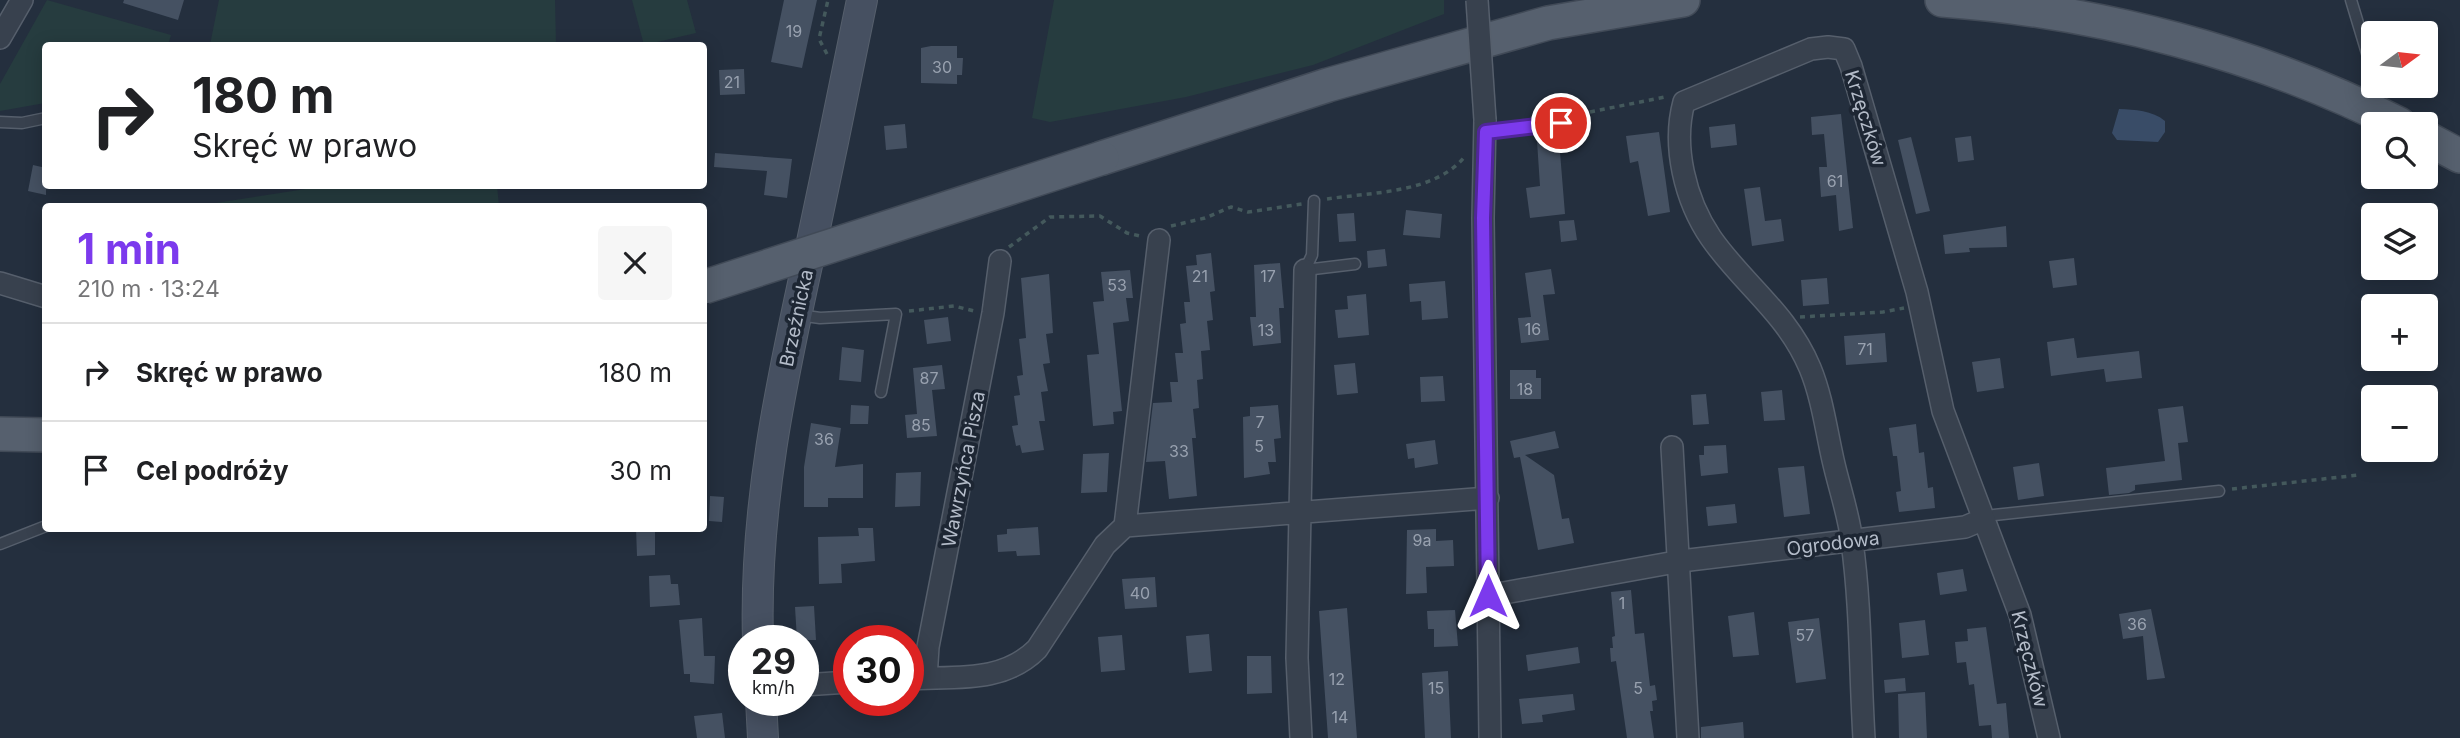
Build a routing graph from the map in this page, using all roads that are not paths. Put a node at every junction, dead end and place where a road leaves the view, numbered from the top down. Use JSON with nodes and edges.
{"nodes":[{"id":1,"x":22,"y":0,"type":"edge"},
{"id":2,"x":862,"y":0,"type":"edge"},
{"id":3,"x":1477,"y":0,"type":"edge"},
{"id":4,"x":1683,"y":0,"type":"edge"},
{"id":5,"x":1942,"y":0,"type":"edge"},
{"id":6,"x":2351,"y":0,"type":"edge"},
{"id":7,"x":2361,"y":33,"type":"edge"},
{"id":8,"x":0,"y":38,"type":"edge"},
{"id":9,"x":2383,"y":108,"type":"edge"},
{"id":10,"x":42,"y":119,"type":"edge"},
{"id":11,"x":1582,"y":121,"type":"road end"},
{"id":12,"x":0,"y":122,"type":"edge"},
{"id":13,"x":1485,"y":126,"type":"junction"},
{"id":14,"x":2438,"y":144,"type":"edge"},
{"id":15,"x":2460,"y":156,"type":"edge"},
{"id":16,"x":1314,"y":201,"type":"road end"},
{"id":17,"x":1159,"y":240,"type":"road end"},
{"id":18,"x":1000,"y":261,"type":"road end"},
{"id":19,"x":1354,"y":264,"type":"dead end"},
{"id":20,"x":1305,"y":271,"type":"junction"},
{"id":21,"x":0,"y":283,"type":"edge"},
{"id":22,"x":707,"y":286,"type":"edge"},
{"id":23,"x":42,"y":296,"type":"edge"},
{"id":24,"x":796,"y":315,"type":"junction"},
{"id":25,"x":881,"y":393,"type":"dead end"},
{"id":26,"x":0,"y":434,"type":"edge"},
{"id":27,"x":42,"y":435,"type":"edge"},
{"id":28,"x":1672,"y":447,"type":"dead end"},
{"id":29,"x":2219,"y":491,"type":"road end"},
{"id":30,"x":1488,"y":498,"type":"junction"},
{"id":31,"x":1300,"y":514,"type":"junction"},
{"id":32,"x":1984,"y":519,"type":"junction"},
{"id":33,"x":1125,"y":526,"type":"junction"},
{"id":34,"x":42,"y":528,"type":"edge"},
{"id":35,"x":1852,"y":541,"type":"junction"},
{"id":36,"x":0,"y":544,"type":"edge"},
{"id":37,"x":1681,"y":561,"type":"junction"},
{"id":38,"x":1488,"y":596,"type":"junction"},
{"id":39,"x":758,"y":625,"type":"edge"},
{"id":40,"x":924,"y":658,"type":"edge"},
{"id":41,"x":924,"y":678,"type":"edge"},
{"id":42,"x":762,"y":716,"type":"edge"},
{"id":43,"x":763,"y":738,"type":"edge"},
{"id":44,"x":1301,"y":738,"type":"edge"},
{"id":45,"x":1490,"y":738,"type":"edge"},
{"id":46,"x":1688,"y":738,"type":"edge"},
{"id":47,"x":1864,"y":738,"type":"edge"},
{"id":48,"x":2049,"y":738,"type":"edge"}],
"edges":[{"from":1,"to":8,"type":"street"},
{"from":2,"to":24,"type":"street","name":"Brzeźnicka"},
{"from":3,"to":13,"type":"street","bridge":true},
{"from":4,"to":22,"type":"main road","bridge":true},
{"from":5,"to":9,"type":"main road"},
{"from":6,"to":7,"type":"lane"},
{"from":10,"to":12,"type":"lane"},
{"from":11,"to":13,"type":"lane"},
{"from":13,"to":30,"type":"street"},
{"from":14,"to":15,"type":"main road"},
{"from":16,"to":20,"type":"lane"},
{"from":17,"to":33,"type":"street"},
{"from":18,"to":40,"type":"street","name":"Wawrzyńca Pisza"},
{"from":19,"to":20,"type":"lane"},
{"from":20,"to":31,"type":"street"},
{"from":21,"to":23,"type":"street"},
{"from":24,"to":25,"type":"lane"},
{"from":24,"to":39,"type":"street","name":"Brzeźnicka"},
{"from":26,"to":27,"type":"main road"},
{"from":28,"to":37,"type":"street"},
{"from":29,"to":32,"type":"lane"},
{"from":30,"to":31,"type":"street"},
{"from":30,"to":38,"type":"street"},
{"from":31,"to":33,"type":"street"},
{"from":31,"to":44,"type":"street"},
{"from":32,"to":35,"type":"street","name":"Ogrodowa"},
{"from":32,"to":35,"type":"street","name":"Krzęczków"},
{"from":32,"to":48,"type":"street","name":"Krzęczków"},
{"from":33,"to":41,"type":"street","name":"Wawrzyńca Pisza"},
{"from":34,"to":36,"type":"lane"},
{"from":35,"to":37,"type":"street","name":"Ogrodowa"},
{"from":35,"to":47,"type":"street"},
{"from":37,"to":38,"type":"street","name":"Ogrodowa"},
{"from":37,"to":46,"type":"street"},
{"from":38,"to":45,"type":"street"},
{"from":42,"to":43,"type":"street"}]}
